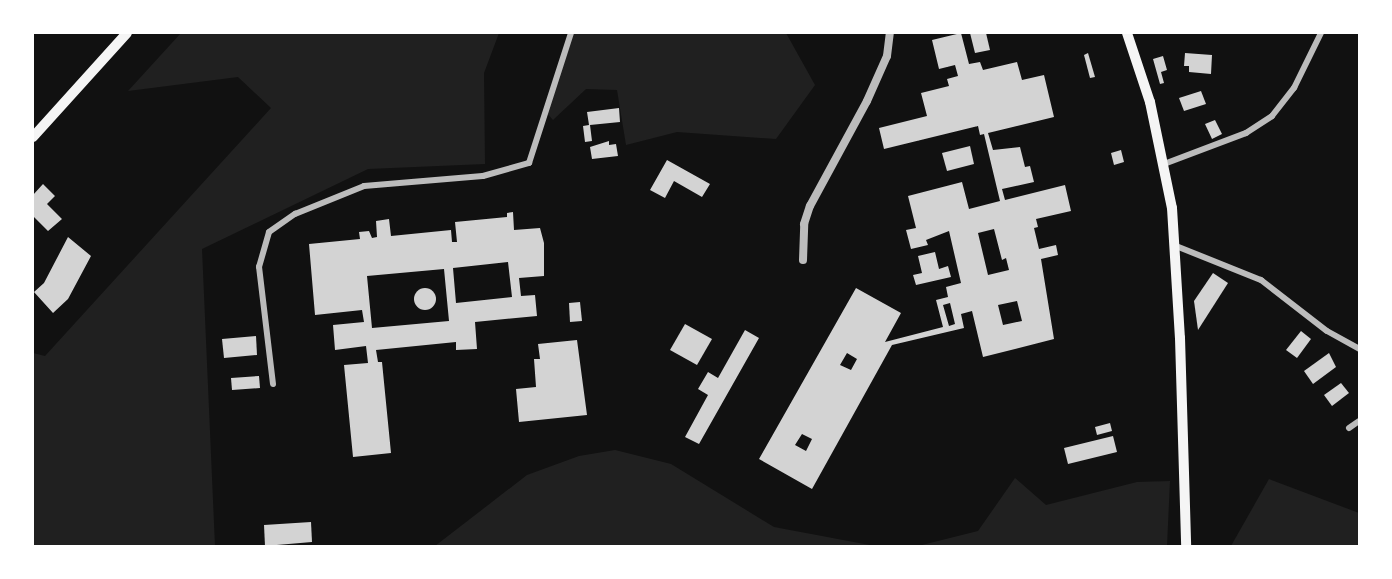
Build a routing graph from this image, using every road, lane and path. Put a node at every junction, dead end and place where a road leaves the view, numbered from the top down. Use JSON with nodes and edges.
{"nodes":[{"id":1,"x":127,"y":33,"type":"edge"},
{"id":2,"x":572,"y":33,"type":"edge"},
{"id":3,"x":890,"y":33,"type":"edge"},
{"id":4,"x":1127,"y":33,"type":"edge"},
{"id":5,"x":1322,"y":33,"type":"edge"},
{"id":6,"x":33,"y":137,"type":"edge"},
{"id":7,"x":1164,"y":165,"type":"junction"},
{"id":8,"x":1176,"y":246,"type":"junction"},
{"id":9,"x":803,"y":260,"type":"dead end"},
{"id":10,"x":1359,"y":349,"type":"edge"},
{"id":11,"x":273,"y":384,"type":"dead end"},
{"id":12,"x":1359,"y":421,"type":"edge"},
{"id":13,"x":1349,"y":428,"type":"dead end"},
{"id":14,"x":1186,"y":546,"type":"edge"}],
"edges":[{"from":1,"to":6,"type":"highway"},
{"from":2,"to":11,"type":"street"},
{"from":3,"to":9,"type":"street"},
{"from":4,"to":7,"type":"highway"},
{"from":5,"to":7,"type":"street"},
{"from":7,"to":8,"type":"highway"},
{"from":8,"to":10,"type":"street"},
{"from":8,"to":14,"type":"highway"},
{"from":12,"to":13,"type":"street"}]}
